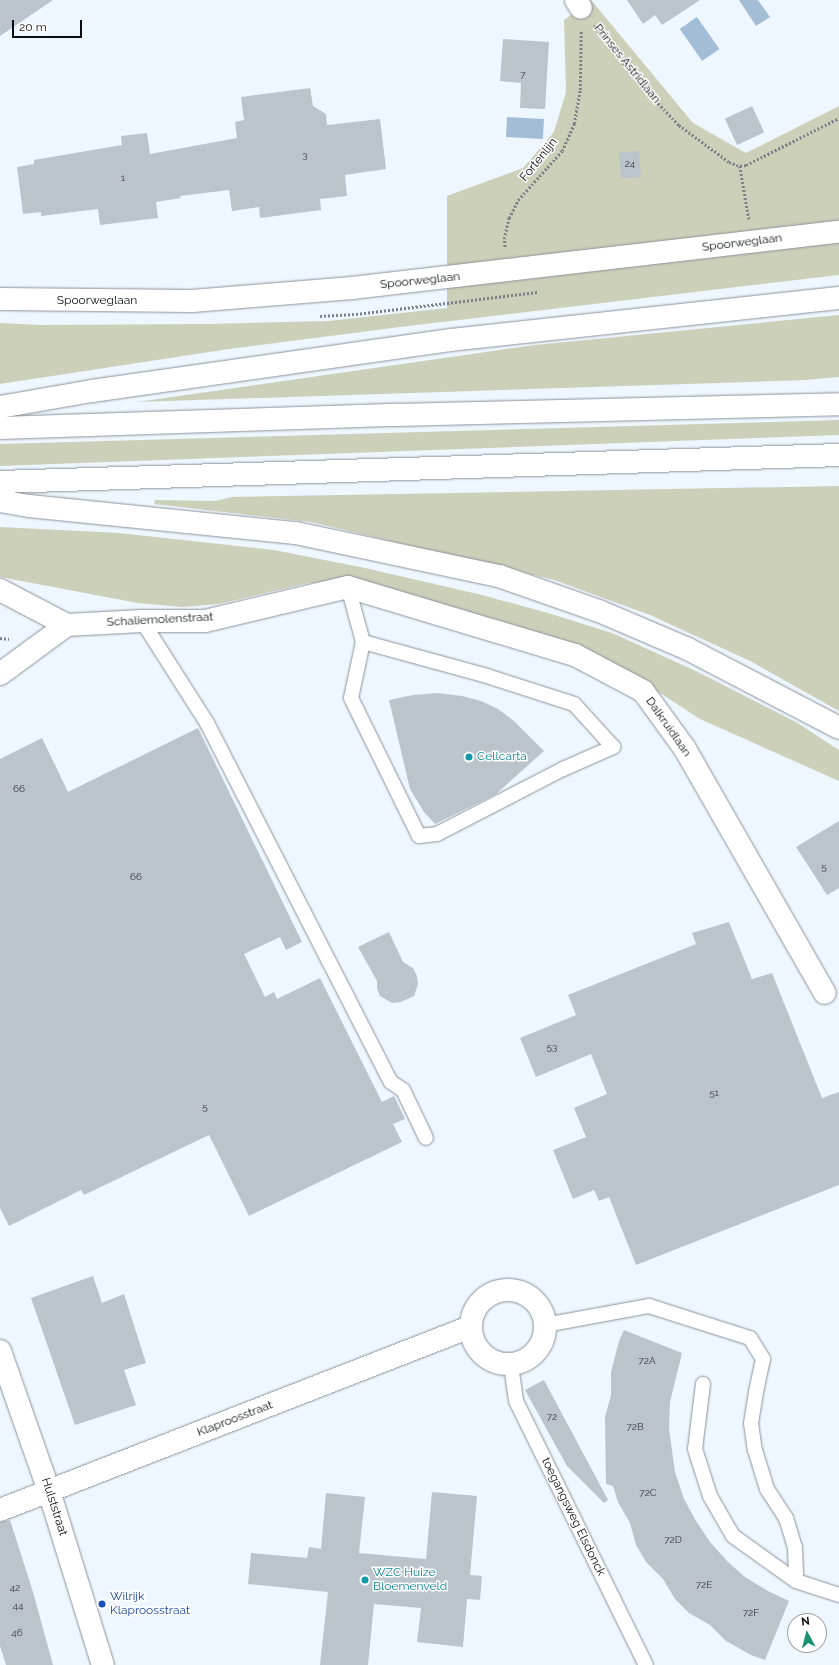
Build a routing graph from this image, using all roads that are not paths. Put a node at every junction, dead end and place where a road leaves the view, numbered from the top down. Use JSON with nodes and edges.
{"nodes":[{"id":1,"x":839,"y":232,"type":"edge"},
{"id":2,"x":839,"y":298,"type":"edge"},
{"id":3,"x":0,"y":299,"type":"edge"},
{"id":4,"x":839,"y":404,"type":"edge"},
{"id":5,"x":0,"y":408,"type":"edge"},
{"id":6,"x":0,"y":428,"type":"edge"},
{"id":7,"x":839,"y":455,"type":"edge"},
{"id":8,"x":0,"y":482,"type":"edge"},
{"id":9,"x":0,"y":500,"type":"edge"},
{"id":10,"x":348,"y":587,"type":"junction"},
{"id":11,"x":0,"y":590,"type":"edge"},
{"id":12,"x":142,"y":621,"type":"junction"},
{"id":13,"x":68,"y":625,"type":"junction"},
{"id":14,"x":362,"y":642,"type":"junction"},
{"id":15,"x":0,"y":674,"type":"edge"},
{"id":16,"x":839,"y":728,"type":"edge"},
{"id":17,"x":825,"y":993,"type":"dead end"},
{"id":18,"x":426,"y":1138,"type":"dead end"},
{"id":19,"x":545,"y":1325,"type":"junction"},
{"id":20,"x":470,"y":1328,"type":"junction"},
{"id":21,"x":0,"y":1351,"type":"edge"},
{"id":22,"x":511,"y":1365,"type":"junction"},
{"id":23,"x":703,"y":1384,"type":"dead end"},
{"id":24,"x":49,"y":1491,"type":"junction"},
{"id":25,"x":0,"y":1510,"type":"edge"},
{"id":26,"x":796,"y":1581,"type":"junction"},
{"id":27,"x":839,"y":1595,"type":"edge"},
{"id":28,"x":103,"y":1665,"type":"edge"},
{"id":29,"x":646,"y":1665,"type":"edge"}],
"edges":[{"from":1,"to":3,"type":"main road","name":"Spoorweglaan"},
{"from":2,"to":5,"type":"main road"},
{"from":4,"to":6,"type":"main road"},
{"from":7,"to":8,"type":"main road"},
{"from":9,"to":16,"type":"main road"},
{"from":10,"to":12,"type":"main road","name":"Schaliemolenstraat"},
{"from":10,"to":14,"type":"lane"},
{"from":10,"to":17,"type":"main road","name":"Dalkruidlaan"},
{"from":11,"to":13,"type":"main road"},
{"from":12,"to":13,"type":"main road","name":"Schaliemolenstraat"},
{"from":12,"to":18,"type":"lane"},
{"from":13,"to":15,"type":"main road"},
{"from":14,"to":14,"type":"lane"},
{"from":19,"to":20,"type":"main road"},
{"from":19,"to":22,"type":"main road"},
{"from":19,"to":26,"type":"lane"},
{"from":20,"to":22,"type":"main road"},
{"from":20,"to":24,"type":"main road","name":"Klaproosstraat"},
{"from":21,"to":24,"type":"main road","name":"Hulststraat"},
{"from":22,"to":29,"type":"lane","name":"toegangsweg Elsdonck"},
{"from":23,"to":26,"type":"lane"},
{"from":24,"to":25,"type":"main road","name":"Klaproosstraat"},
{"from":24,"to":28,"type":"main road","name":"Hulststraat"},
{"from":26,"to":27,"type":"lane"}]}
